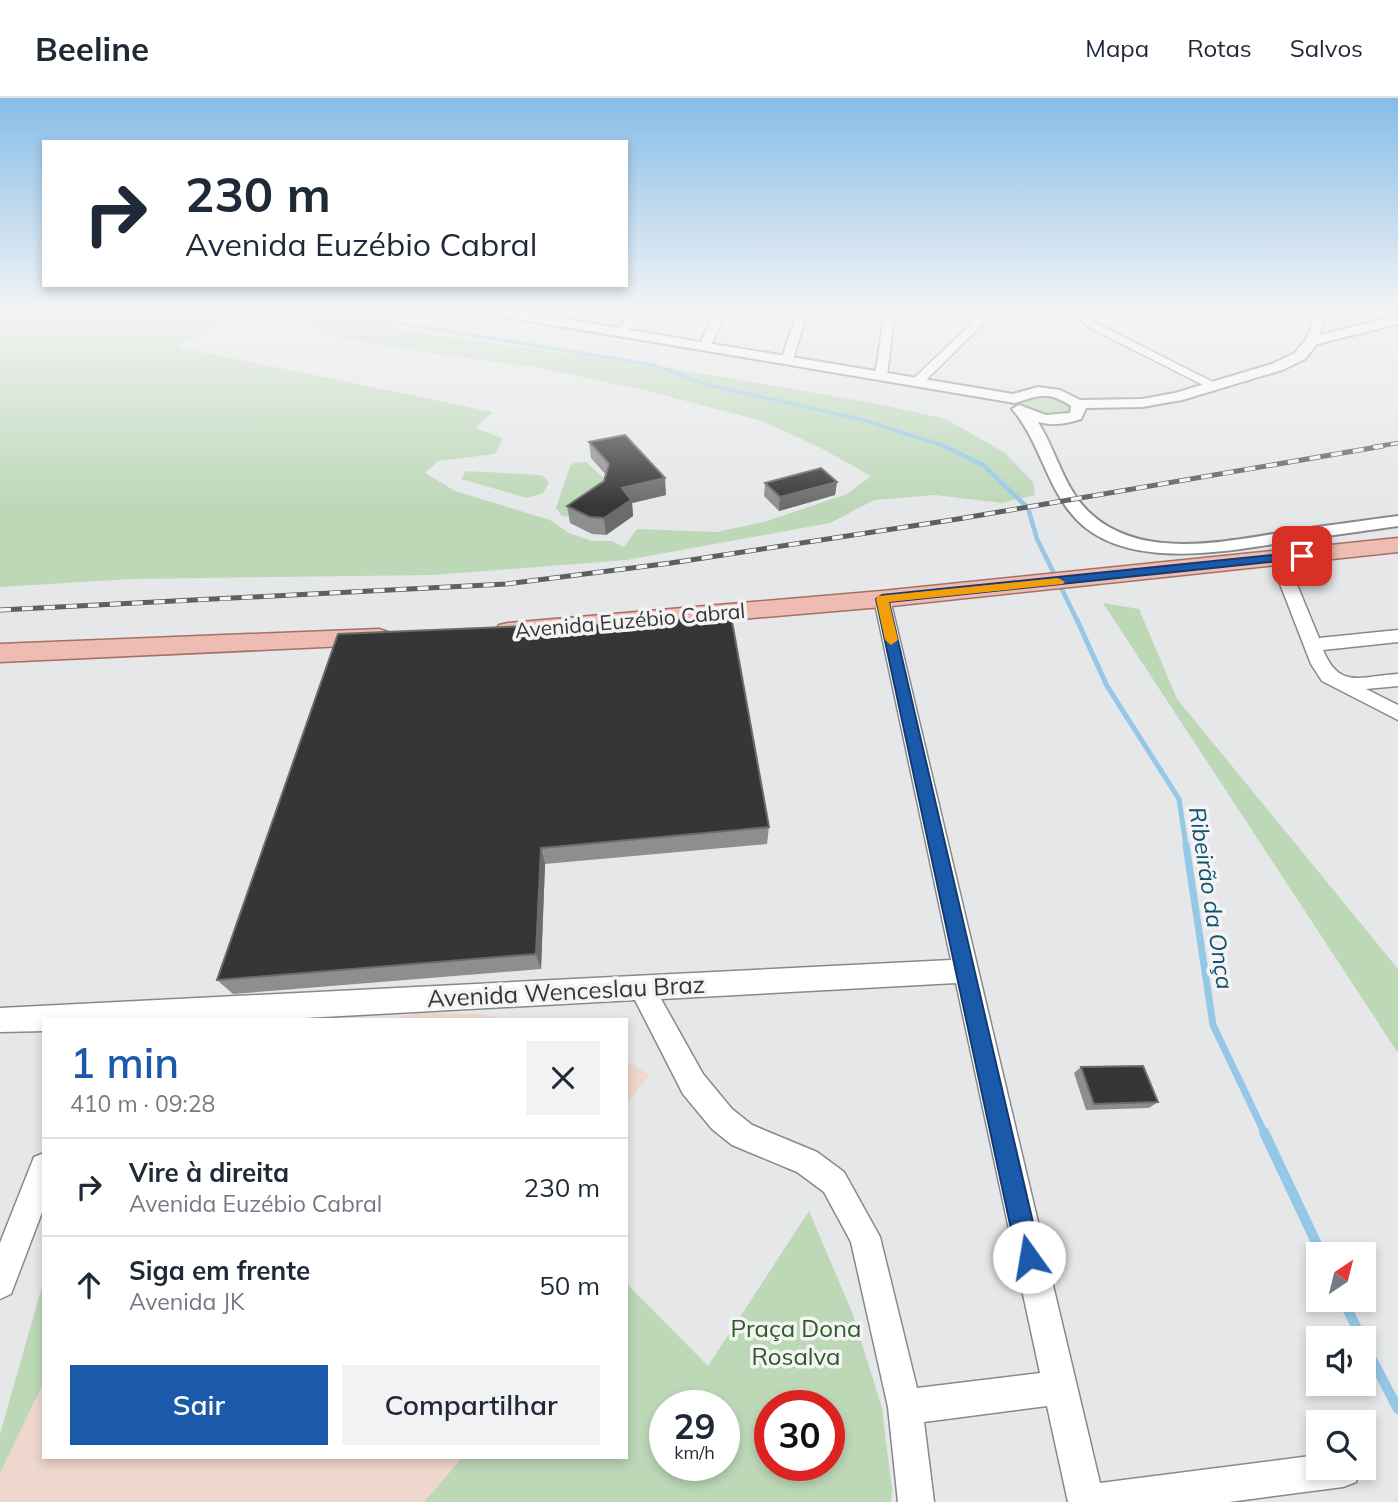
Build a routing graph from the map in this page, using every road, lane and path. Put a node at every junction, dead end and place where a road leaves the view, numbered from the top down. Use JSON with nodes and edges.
{"nodes":[{"id":1,"x":881,"y":376,"type":"edge"},
{"id":2,"x":924,"y":376,"type":"edge"},
{"id":3,"x":1194,"y":376,"type":"edge"},
{"id":4,"x":1249,"y":376,"type":"edge"},
{"id":5,"x":916,"y":383,"type":"junction"},
{"id":6,"x":1215,"y":386,"type":"junction"},
{"id":7,"x":1077,"y":404,"type":"junction"},
{"id":8,"x":1019,"y":406,"type":"junction"},
{"id":9,"x":1053,"y":420,"type":"junction"},
{"id":10,"x":1045,"y":446,"type":"junction"},
{"id":11,"x":1398,"y":521,"type":"edge"},
{"id":12,"x":1398,"y":545,"type":"edge"},
{"id":13,"x":1278,"y":558,"type":"junction"},
{"id":14,"x":882,"y":599,"type":"junction"},
{"id":15,"x":489,"y":633,"type":"edge"},
{"id":16,"x":1398,"y":636,"type":"edge"},
{"id":17,"x":406,"y":637,"type":"edge"},
{"id":18,"x":1312,"y":645,"type":"junction"},
{"id":19,"x":2,"y":655,"type":"edge"},
{"id":20,"x":1398,"y":680,"type":"edge"},
{"id":21,"x":1341,"y":685,"type":"junction"},
{"id":22,"x":1398,"y":713,"type":"edge"},
{"id":23,"x":965,"y":971,"type":"junction"},
{"id":24,"x":642,"y":987,"type":"junction"},
{"id":25,"x":117,"y":1018,"type":"edge"},
{"id":26,"x":0,"y":1020,"type":"edge"},
{"id":27,"x":42,"y":1020,"type":"edge"},
{"id":28,"x":42,"y":1172,"type":"edge"},
{"id":29,"x":0,"y":1283,"type":"edge"},
{"id":30,"x":1058,"y":1388,"type":"junction"},
{"id":31,"x":905,"y":1407,"type":"junction"},
{"id":32,"x":1306,"y":1474,"type":"edge"},
{"id":33,"x":916,"y":1502,"type":"edge"},
{"id":34,"x":1086,"y":1502,"type":"edge"},
{"id":35,"x":1095,"y":1502,"type":"edge"}],
"edges":[{"from":1,"to":5,"type":"street"},
{"from":2,"to":5,"type":"street"},
{"from":3,"to":6,"type":"street"},
{"from":4,"to":6,"type":"street"},
{"from":5,"to":8,"type":"street"},
{"from":6,"to":7,"type":"street"},
{"from":7,"to":8,"type":"street"},
{"from":7,"to":9,"type":"street"},
{"from":8,"to":9,"type":"street"},
{"from":8,"to":10,"type":"street"},
{"from":9,"to":10,"type":"street"},
{"from":10,"to":11,"type":"street"},
{"from":12,"to":13,"type":"main road","name":"Avenida Euzébio Cabral"},
{"from":13,"to":14,"type":"main road","name":"Avenida Euzébio Cabral"},
{"from":13,"to":18,"type":"street"},
{"from":14,"to":15,"type":"main road","name":"Avenida Euzébio Cabral"},
{"from":14,"to":23,"type":"street"},
{"from":16,"to":18,"type":"street"},
{"from":17,"to":19,"type":"main road"},
{"from":18,"to":21,"type":"street"},
{"from":20,"to":21,"type":"street"},
{"from":21,"to":22,"type":"street"},
{"from":23,"to":24,"type":"street","name":"Avenida Wenceslau Braz"},
{"from":23,"to":30,"type":"street"},
{"from":24,"to":25,"type":"street","name":"Avenida Wenceslau Braz"},
{"from":24,"to":31,"type":"street"},
{"from":26,"to":27,"type":"street","name":"Avenida Wenceslau Braz"},
{"from":28,"to":29,"type":"street"},
{"from":30,"to":31,"type":"street"},
{"from":30,"to":34,"type":"street"},
{"from":31,"to":33,"type":"street"},
{"from":32,"to":35,"type":"street"}]}
